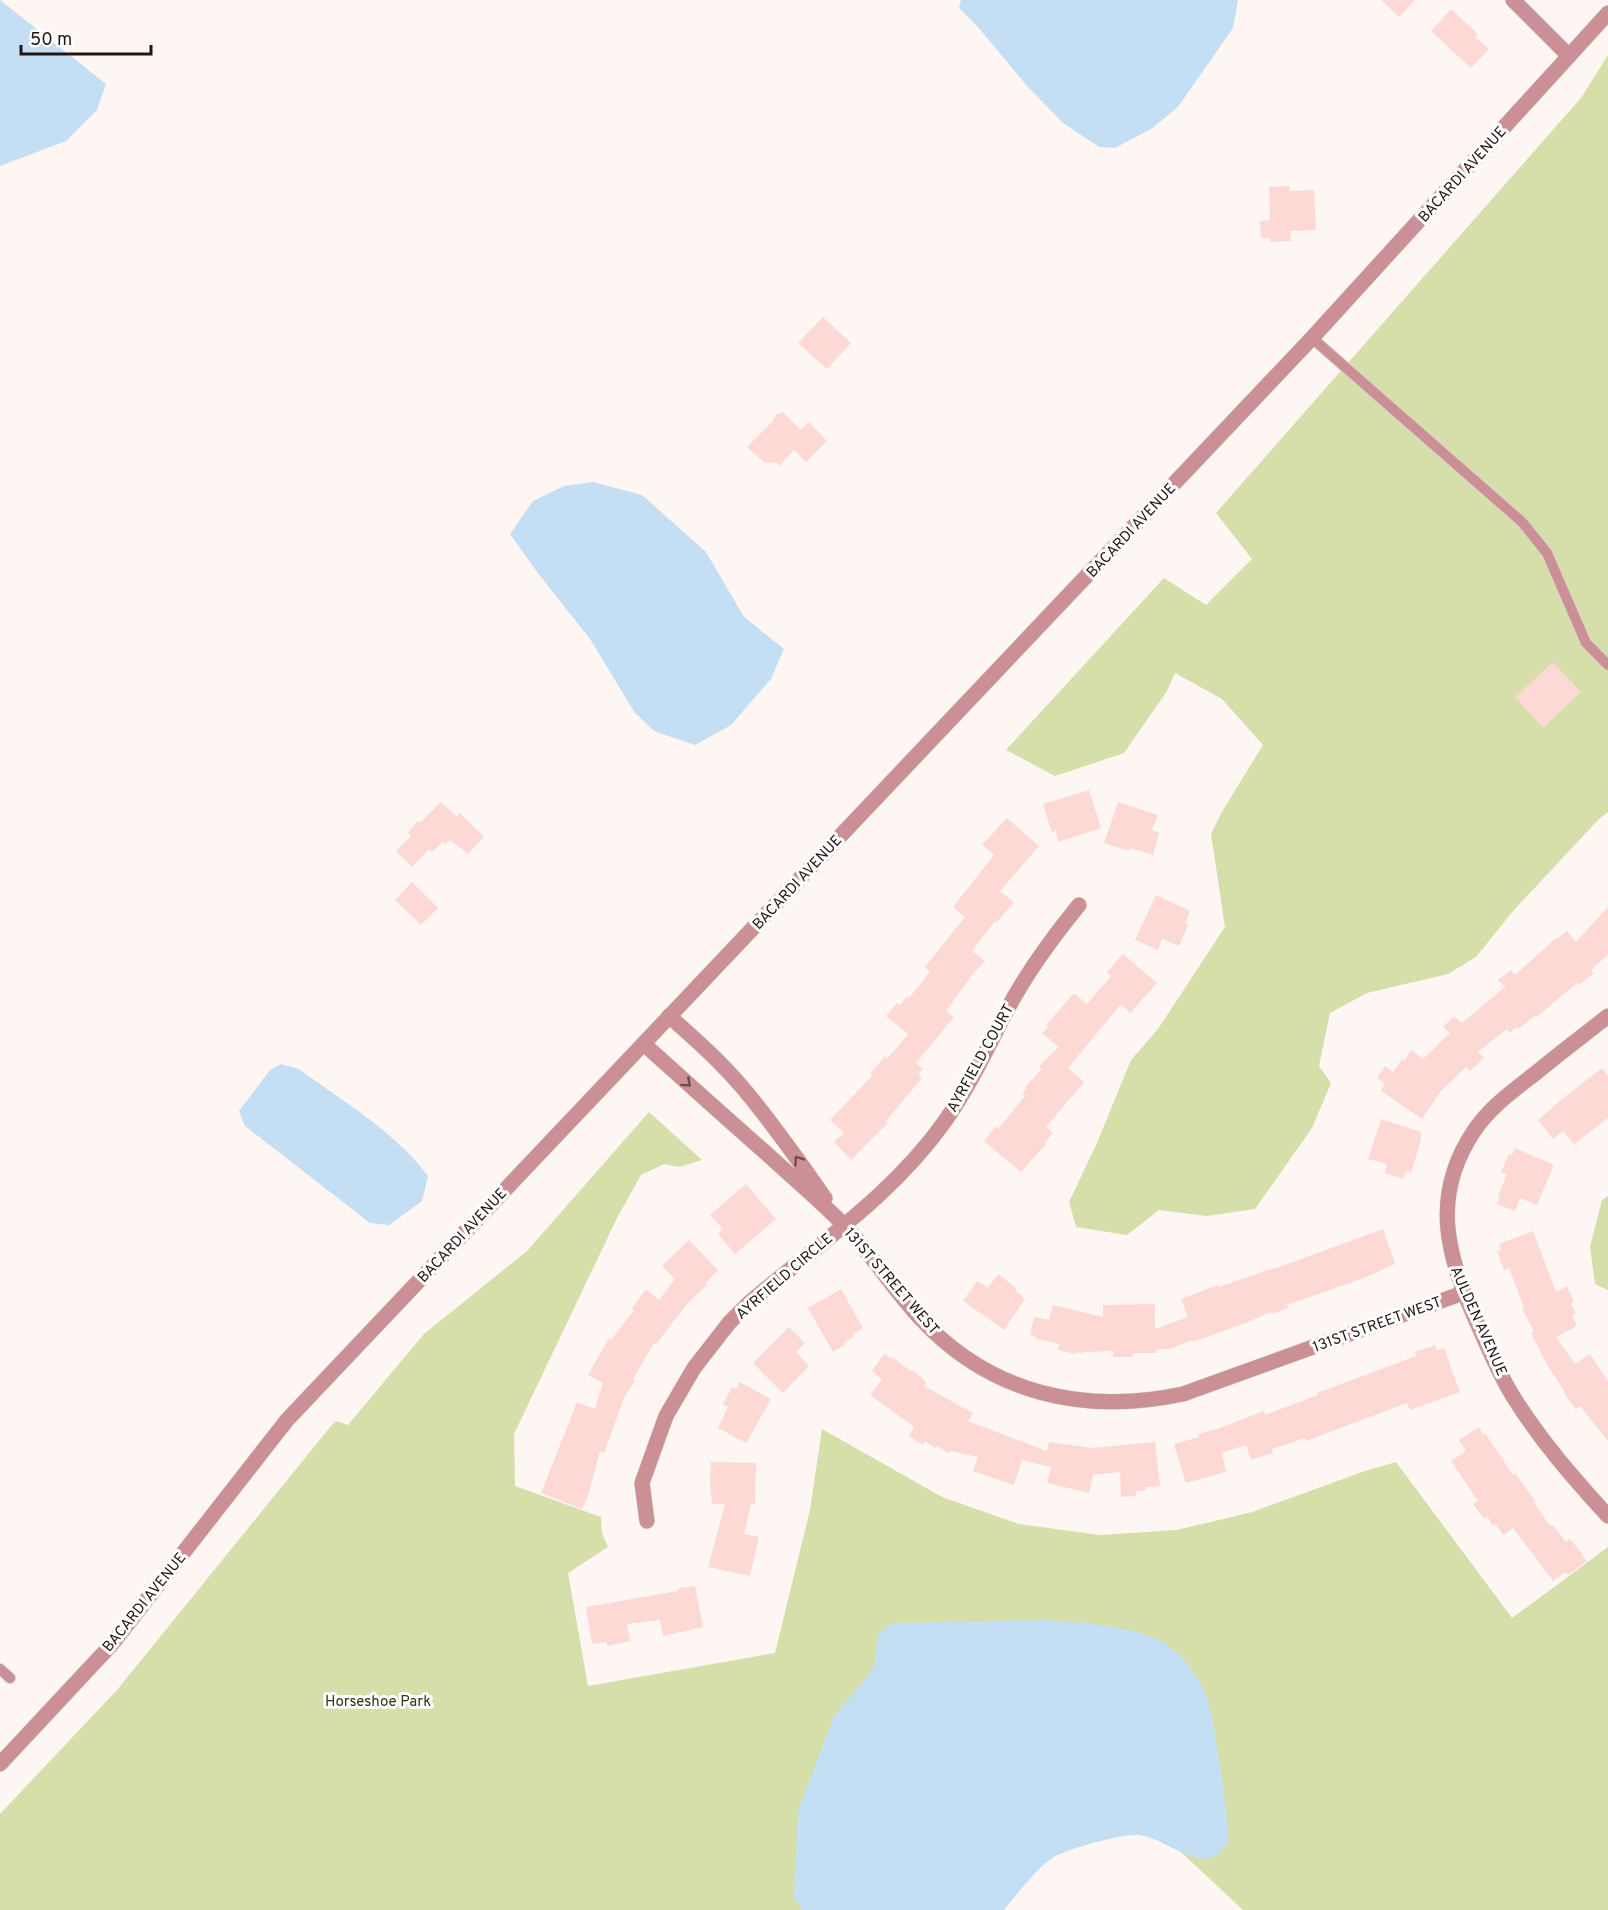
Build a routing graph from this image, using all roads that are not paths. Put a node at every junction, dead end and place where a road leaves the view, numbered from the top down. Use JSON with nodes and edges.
{"nodes":[{"id":1,"x":1513,"y":0,"type":"edge"},
{"id":2,"x":1608,"y":13,"type":"edge"},
{"id":3,"x":1569,"y":56,"type":"junction"},
{"id":4,"x":1312,"y":338,"type":"junction"},
{"id":5,"x":1608,"y":665,"type":"edge"},
{"id":6,"x":1078,"y":905,"type":"dead end"},
{"id":7,"x":669,"y":1016,"type":"junction"},
{"id":8,"x":1608,"y":1016,"type":"edge"},
{"id":9,"x":644,"y":1044,"type":"junction"},
{"id":10,"x":844,"y":1225,"type":"junction"},
{"id":11,"x":1463,"y":1293,"type":"junction"},
{"id":12,"x":1608,"y":1516,"type":"edge"},
{"id":13,"x":647,"y":1521,"type":"dead end"},
{"id":14,"x":0,"y":1669,"type":"edge"},
{"id":15,"x":10,"y":1678,"type":"dead end"},
{"id":16,"x":0,"y":1764,"type":"edge"}],
"edges":[{"from":1,"to":3,"type":"street"},
{"from":2,"to":3,"type":"street","name":"BACARDI AVENUE"},
{"from":3,"to":4,"type":"street","name":"BACARDI AVENUE"},
{"from":4,"to":5,"type":"lane"},
{"from":4,"to":7,"type":"street","name":"BACARDI AVENUE"},
{"from":6,"to":10,"type":"street","name":"AYRFIELD COURT"},
{"from":7,"to":9,"type":"street","name":"BACARDI AVENUE"},
{"from":10,"to":7,"type":"street","one_way":true},
{"from":8,"to":11,"type":"street","name":"AULDEN AVENUE"},
{"from":9,"to":10,"type":"street","name":"131ST STREET WEST","one_way":true},
{"from":9,"to":16,"type":"street","name":"BACARDI AVENUE"},
{"from":10,"to":11,"type":"street","name":"131ST STREET WEST"},
{"from":10,"to":13,"type":"street","name":"AYRFIELD CIRCLE"},
{"from":11,"to":12,"type":"street","name":"AULDEN AVENUE"},
{"from":14,"to":15,"type":"lane"}]}
